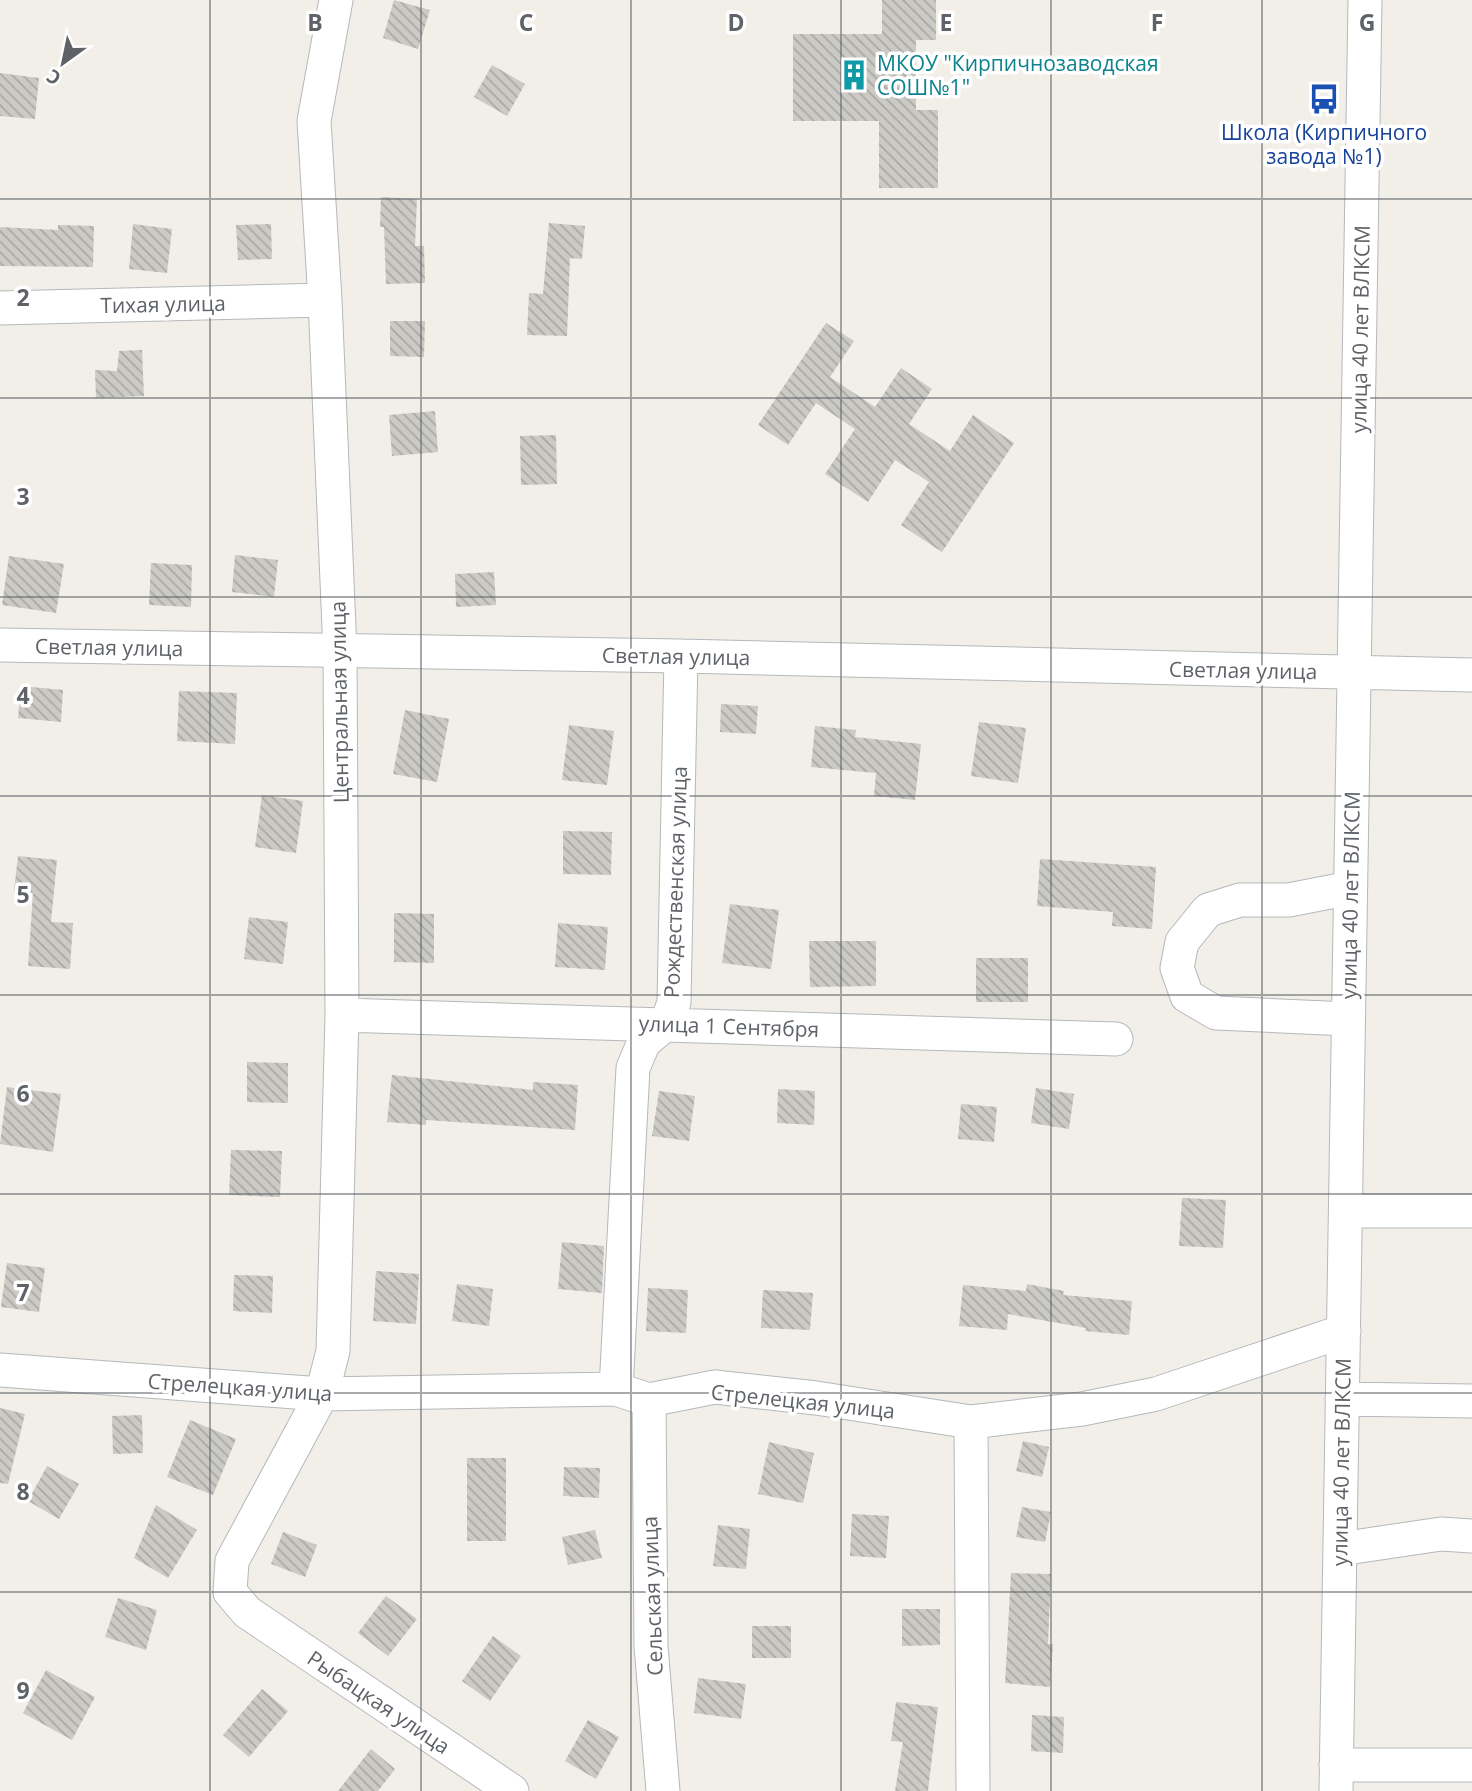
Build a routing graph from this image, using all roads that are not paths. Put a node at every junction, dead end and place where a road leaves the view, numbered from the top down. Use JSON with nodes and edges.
{"nodes":[{"id":1,"x":1365,"y":0,"type":"edge"},
{"id":2,"x":335,"y":5,"type":"edge"},
{"id":3,"x":325,"y":300,"type":"junction"},
{"id":4,"x":0,"y":308,"type":"edge"},
{"id":5,"x":0,"y":645,"type":"edge"},
{"id":6,"x":340,"y":651,"type":"junction"},
{"id":7,"x":681,"y":656,"type":"junction"},
{"id":8,"x":1352,"y":673,"type":"junction"},
{"id":9,"x":1472,"y":675,"type":"edge"},
{"id":10,"x":1350,"y":888,"type":"junction"},
{"id":11,"x":342,"y":1015,"type":"junction"},
{"id":12,"x":1348,"y":1019,"type":"junction"},
{"id":13,"x":667,"y":1023,"type":"junction"},
{"id":14,"x":1116,"y":1039,"type":"dead end"},
{"id":15,"x":1472,"y":1210,"type":"edge"},
{"id":16,"x":1346,"y":1211,"type":"junction"},
{"id":17,"x":1344,"y":1331,"type":"junction"},
{"id":18,"x":0,"y":1370,"type":"edge"},
{"id":19,"x":616,"y":1389,"type":"junction"},
{"id":20,"x":322,"y":1394,"type":"junction"},
{"id":21,"x":1342,"y":1399,"type":"junction"},
{"id":22,"x":649,"y":1400,"type":"junction"},
{"id":23,"x":1472,"y":1401,"type":"edge"},
{"id":24,"x":971,"y":1422,"type":"junction"},
{"id":25,"x":1472,"y":1536,"type":"edge"},
{"id":26,"x":1340,"y":1549,"type":"junction"},
{"id":27,"x":247,"y":1612,"type":"joint"},
{"id":28,"x":1472,"y":1765,"type":"edge"},
{"id":29,"x":1336,"y":1778,"type":"edge"},
{"id":30,"x":512,"y":1791,"type":"edge"},
{"id":31,"x":663,"y":1791,"type":"edge"},
{"id":32,"x":973,"y":1791,"type":"edge"}],
"edges":[{"from":1,"to":8,"type":"street","name":"улица 40 лет ВЛКСМ"},
{"from":2,"to":3,"type":"street","name":"Центральная улица"},
{"from":3,"to":4,"type":"street","name":"Тихая улица"},
{"from":3,"to":6,"type":"street","name":"Центральная улица"},
{"from":5,"to":6,"type":"street","name":"Светлая улица"},
{"from":6,"to":7,"type":"street","name":"Светлая улица"},
{"from":6,"to":11,"type":"street","name":"Центральная улица"},
{"from":7,"to":8,"type":"street","name":"Светлая улица"},
{"from":7,"to":13,"type":"street","name":"Рождественская улица"},
{"from":8,"to":9,"type":"street","name":"Светлая улица"},
{"from":8,"to":10,"type":"street","name":"улица 40 лет ВЛКСМ"},
{"from":10,"to":12,"type":"street","name":"улица 40 лет ВЛКСМ"},
{"from":10,"to":12,"type":"street"},
{"from":11,"to":13,"type":"street","name":"улица 1 Сентября"},
{"from":11,"to":20,"type":"street","name":"Центральная улица"},
{"from":12,"to":16,"type":"street","name":"улица 40 лет ВЛКСМ"},
{"from":13,"to":14,"type":"street","name":"улица 1 Сентября"},
{"from":13,"to":19,"type":"street","name":"Рождественская улица"},
{"from":15,"to":16,"type":"street"},
{"from":16,"to":17,"type":"street","name":"улица 40 лет ВЛКСМ"},
{"from":17,"to":21,"type":"street","name":"улица 40 лет ВЛКСМ"},
{"from":17,"to":24,"type":"street","name":"Стрелецкая улица"},
{"from":18,"to":20,"type":"street","name":"Стрелецкая улица"},
{"from":19,"to":20,"type":"street","name":"Стрелецкая улица"},
{"from":19,"to":22,"type":"street","name":"Стрелецкая улица"},
{"from":20,"to":27,"type":"street","name":"Центральная улица"},
{"from":21,"to":23,"type":"street"},
{"from":21,"to":26,"type":"street","name":"улица 40 лет ВЛКСМ"},
{"from":22,"to":24,"type":"street","name":"Стрелецкая улица"},
{"from":22,"to":31,"type":"street","name":"Сельская улица"},
{"from":24,"to":32,"type":"street"},
{"from":25,"to":26,"type":"street"},
{"from":26,"to":29,"type":"street","name":"улица 40 лет ВЛКСМ"},
{"from":27,"to":30,"type":"street","name":"Рыбацкая улица"},
{"from":28,"to":29,"type":"street"}]}
